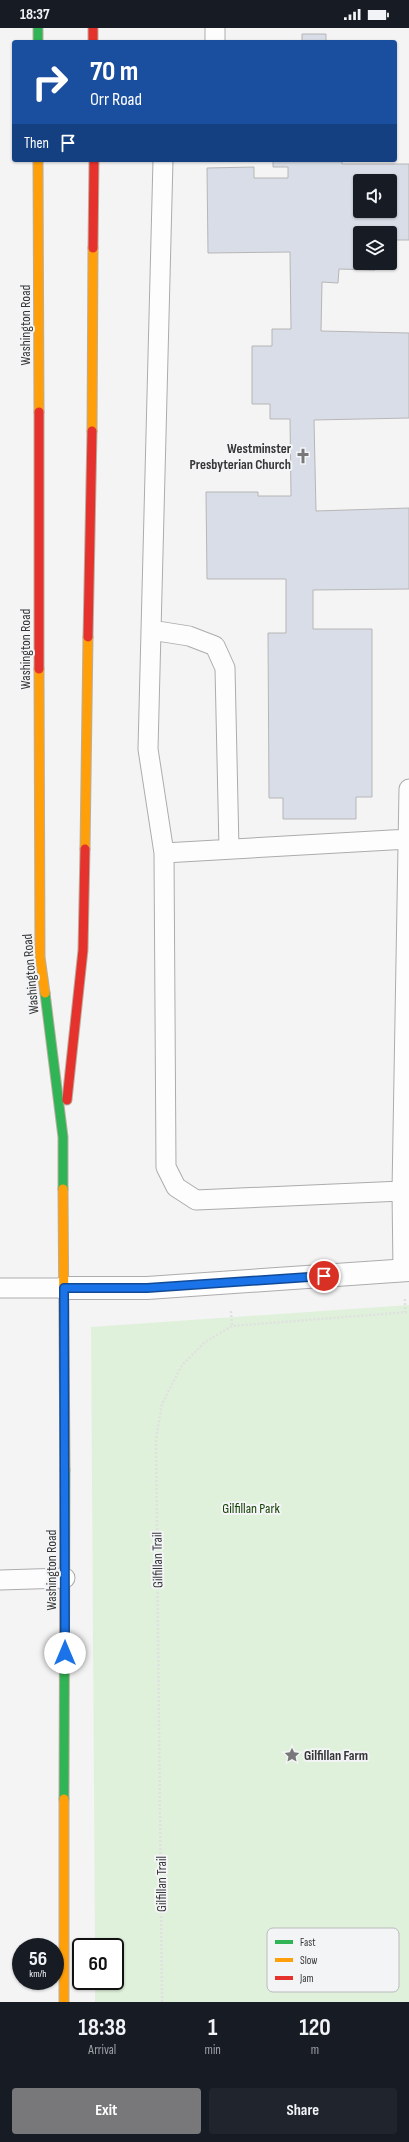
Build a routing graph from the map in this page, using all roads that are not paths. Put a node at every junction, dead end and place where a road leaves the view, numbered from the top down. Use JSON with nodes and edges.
{"nodes":[{"id":1,"x":93,"y":28,"type":"edge"},
{"id":2,"x":214,"y":28,"type":"edge"},
{"id":3,"x":93,"y":40,"type":"edge"},
{"id":4,"x":215,"y":40,"type":"edge"},
{"id":5,"x":38,"y":162,"type":"edge"},
{"id":6,"x":94,"y":162,"type":"edge"},
{"id":7,"x":162,"y":162,"type":"edge"},
{"id":8,"x":151,"y":630,"type":"junction"},
{"id":9,"x":409,"y":789,"type":"edge"},
{"id":10,"x":409,"y":839,"type":"edge"},
{"id":11,"x":229,"y":849,"type":"junction"},
{"id":12,"x":164,"y":853,"type":"junction"},
{"id":13,"x":63,"y":1137,"type":"junction"},
{"id":14,"x":402,"y":1192,"type":"junction"},
{"id":15,"x":406,"y":1270,"type":"edge"},
{"id":16,"x":0,"y":1288,"type":"edge"},
{"id":17,"x":64,"y":1288,"type":"junction"},
{"id":18,"x":65,"y":1578,"type":"junction"},
{"id":19,"x":0,"y":1580,"type":"edge"},
{"id":20,"x":64,"y":2002,"type":"edge"}],
"edges":[{"from":1,"to":3,"type":"main road"},
{"from":2,"to":4,"type":"lane"},
{"from":5,"to":13,"type":"main road","name":"Washington Road"},
{"from":6,"to":13,"type":"main road","name":"Washington Road"},
{"from":7,"to":8,"type":"lane"},
{"from":8,"to":11,"type":"lane"},
{"from":8,"to":12,"type":"lane"},
{"from":9,"to":10,"type":"lane"},
{"from":10,"to":11,"type":"lane"},
{"from":10,"to":14,"type":"lane"},
{"from":11,"to":12,"type":"lane"},
{"from":12,"to":14,"type":"lane"},
{"from":13,"to":17,"type":"main road","name":"Washington Road"},
{"from":14,"to":15,"type":"lane"},
{"from":15,"to":17,"type":"street"},
{"from":16,"to":17,"type":"lane"},
{"from":17,"to":18,"type":"main road","name":"Washington Road"},
{"from":18,"to":19,"type":"lane"},
{"from":18,"to":20,"type":"main road","name":"Washington Road"}]}
